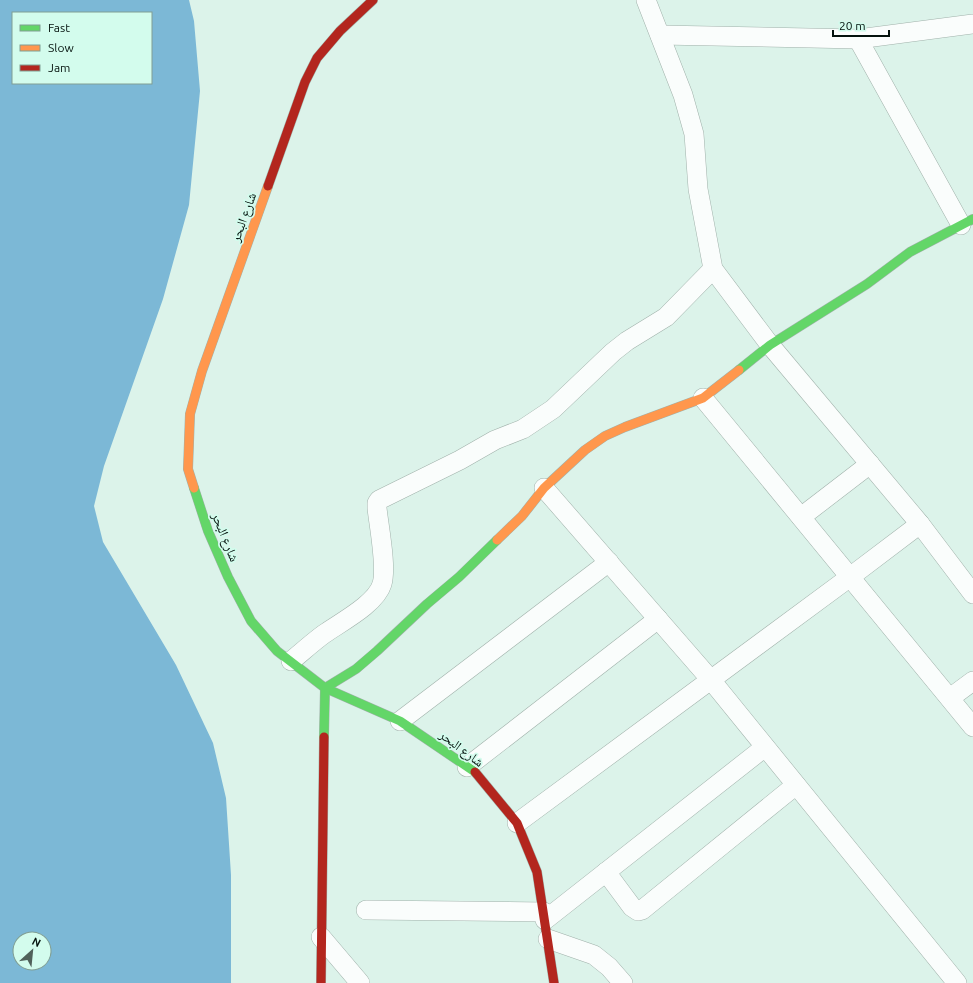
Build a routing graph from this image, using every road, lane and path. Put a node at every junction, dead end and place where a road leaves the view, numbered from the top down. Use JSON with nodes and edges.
{"nodes":[{"id":1,"x":373,"y":0,"type":"edge"},
{"id":2,"x":646,"y":0,"type":"edge"},
{"id":3,"x":973,"y":24,"type":"edge"},
{"id":4,"x":660,"y":34,"type":"junction"},
{"id":5,"x":858,"y":39,"type":"junction"},
{"id":6,"x":967,"y":222,"type":"edge"},
{"id":7,"x":713,"y":270,"type":"junction"},
{"id":8,"x":770,"y":345,"type":"junction"},
{"id":9,"x":703,"y":398,"type":"junction"},
{"id":10,"x":870,"y":464,"type":"junction"},
{"id":11,"x":544,"y":488,"type":"junction"},
{"id":12,"x":801,"y":517,"type":"junction"},
{"id":13,"x":920,"y":524,"type":"junction"},
{"id":14,"x":609,"y":562,"type":"junction"},
{"id":15,"x":850,"y":577,"type":"junction"},
{"id":16,"x":973,"y":594,"type":"edge"},
{"id":17,"x":658,"y":619,"type":"junction"},
{"id":18,"x":291,"y":661,"type":"junction"},
{"id":19,"x":711,"y":680,"type":"junction"},
{"id":20,"x":973,"y":681,"type":"edge"},
{"id":21,"x":325,"y":688,"type":"junction"},
{"id":22,"x":950,"y":698,"type":"junction"},
{"id":23,"x":400,"y":721,"type":"junction"},
{"id":24,"x":973,"y":727,"type":"edge"},
{"id":25,"x":765,"y":747,"type":"junction"},
{"id":26,"x":467,"y":767,"type":"junction"},
{"id":27,"x":796,"y":785,"type":"junction"},
{"id":28,"x":517,"y":823,"type":"junction"},
{"id":29,"x":606,"y":872,"type":"junction"},
{"id":30,"x":366,"y":910,"type":"dead end"},
{"id":31,"x":544,"y":916,"type":"junction"},
{"id":32,"x":321,"y":937,"type":"junction"},
{"id":33,"x":548,"y":940,"type":"junction"},
{"id":34,"x":321,"y":983,"type":"edge"},
{"id":35,"x":360,"y":983,"type":"edge"},
{"id":36,"x":554,"y":983,"type":"edge"},
{"id":37,"x":623,"y":983,"type":"edge"},
{"id":38,"x":957,"y":983,"type":"edge"}],
"edges":[{"from":1,"to":18,"type":"street","name":"شارع البحر"},
{"from":2,"to":4,"type":"street"},
{"from":3,"to":5,"type":"street"},
{"from":4,"to":5,"type":"street"},
{"from":4,"to":7,"type":"street"},
{"from":5,"to":6,"type":"street"},
{"from":6,"to":8,"type":"street"},
{"from":7,"to":8,"type":"street"},
{"from":7,"to":18,"type":"street"},
{"from":8,"to":9,"type":"street"},
{"from":8,"to":10,"type":"street"},
{"from":9,"to":11,"type":"street"},
{"from":9,"to":12,"type":"street"},
{"from":10,"to":12,"type":"street"},
{"from":10,"to":13,"type":"street"},
{"from":11,"to":14,"type":"street"},
{"from":11,"to":21,"type":"street"},
{"from":12,"to":15,"type":"street"},
{"from":13,"to":15,"type":"street"},
{"from":13,"to":16,"type":"street"},
{"from":14,"to":17,"type":"street"},
{"from":14,"to":23,"type":"street"},
{"from":15,"to":19,"type":"street"},
{"from":15,"to":22,"type":"street"},
{"from":17,"to":19,"type":"street"},
{"from":17,"to":26,"type":"street"},
{"from":18,"to":21,"type":"street","name":"شارع البحر"},
{"from":19,"to":25,"type":"street"},
{"from":19,"to":28,"type":"street"},
{"from":20,"to":22,"type":"street"},
{"from":21,"to":23,"type":"street","name":"شارع البحر"},
{"from":21,"to":32,"type":"street"},
{"from":22,"to":24,"type":"street"},
{"from":23,"to":26,"type":"street","name":"شارع البحر"},
{"from":25,"to":27,"type":"street"},
{"from":25,"to":29,"type":"street"},
{"from":26,"to":28,"type":"street","name":"شارع البحر"},
{"from":27,"to":29,"type":"street"},
{"from":27,"to":38,"type":"street"},
{"from":28,"to":31,"type":"street","name":"شارع البحر"},
{"from":29,"to":31,"type":"street"},
{"from":30,"to":31,"type":"street"},
{"from":31,"to":33,"type":"street","name":"شارع البحر"},
{"from":32,"to":34,"type":"street"},
{"from":32,"to":35,"type":"street"},
{"from":33,"to":36,"type":"street","name":"شارع البحر"},
{"from":33,"to":37,"type":"street"}]}
